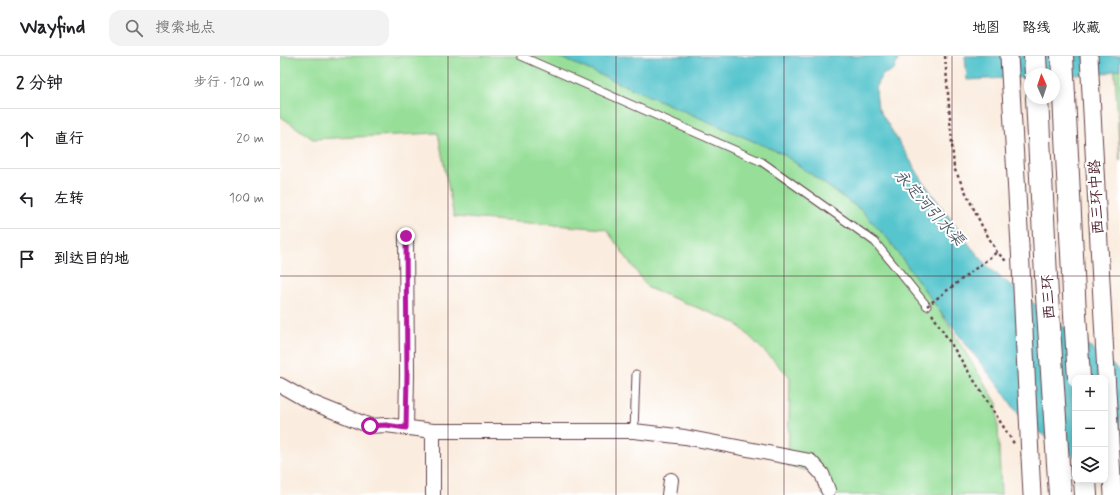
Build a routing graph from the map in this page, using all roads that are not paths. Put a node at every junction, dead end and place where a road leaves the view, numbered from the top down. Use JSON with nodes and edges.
{"nodes":[{"id":1,"x":521,"y":56,"type":"edge"},
{"id":2,"x":1009,"y":56,"type":"edge"},
{"id":3,"x":1035,"y":56,"type":"edge"},
{"id":4,"x":1062,"y":56,"type":"edge"},
{"id":5,"x":1089,"y":56,"type":"edge"},
{"id":6,"x":1036,"y":68,"type":"edge"},
{"id":7,"x":1038,"y":104,"type":"edge"},
{"id":8,"x":406,"y":236,"type":"dead end"},
{"id":9,"x":927,"y":306,"type":"road end"},
{"id":10,"x":636,"y":374,"type":"dead end"},
{"id":11,"x":280,"y":375,"type":"edge"},
{"id":12,"x":1079,"y":375,"type":"edge"},
{"id":13,"x":280,"y":385,"type":"edge"},
{"id":14,"x":386,"y":425,"type":"junction"},
{"id":15,"x":406,"y":428,"type":"junction"},
{"id":16,"x":433,"y":431,"type":"junction"},
{"id":17,"x":634,"y":431,"type":"junction"},
{"id":18,"x":671,"y":480,"type":"dead end"},
{"id":19,"x":1085,"y":483,"type":"edge"},
{"id":20,"x":1059,"y":487,"type":"edge"},
{"id":21,"x":828,"y":490,"type":"dead end"},
{"id":22,"x":433,"y":495,"type":"edge"},
{"id":23,"x":669,"y":495,"type":"edge"},
{"id":24,"x":1032,"y":495,"type":"edge"},
{"id":25,"x":1086,"y":495,"type":"edge"},
{"id":26,"x":1113,"y":495,"type":"edge"}],
"edges":[{"from":1,"to":9,"type":"lane"},
{"from":2,"to":24,"type":"street","bridge":true},
{"from":3,"to":6,"type":"highway"},
{"from":4,"to":12,"type":"highway","name":"西三环","bridge":true},
{"from":5,"to":26,"type":"street","name":"西三环中路","bridge":true},
{"from":7,"to":20,"type":"highway","name":"西三环","bridge":true},
{"from":8,"to":15,"type":"street"},
{"from":10,"to":17,"type":"lane"},
{"from":11,"to":14,"type":"street"},
{"from":13,"to":14,"type":"street"},
{"from":14,"to":15,"type":"street"},
{"from":15,"to":16,"type":"street"},
{"from":16,"to":17,"type":"street"},
{"from":16,"to":22,"type":"street"},
{"from":17,"to":21,"type":"street"},
{"from":18,"to":23,"type":"street"},
{"from":19,"to":25,"type":"highway"}]}
